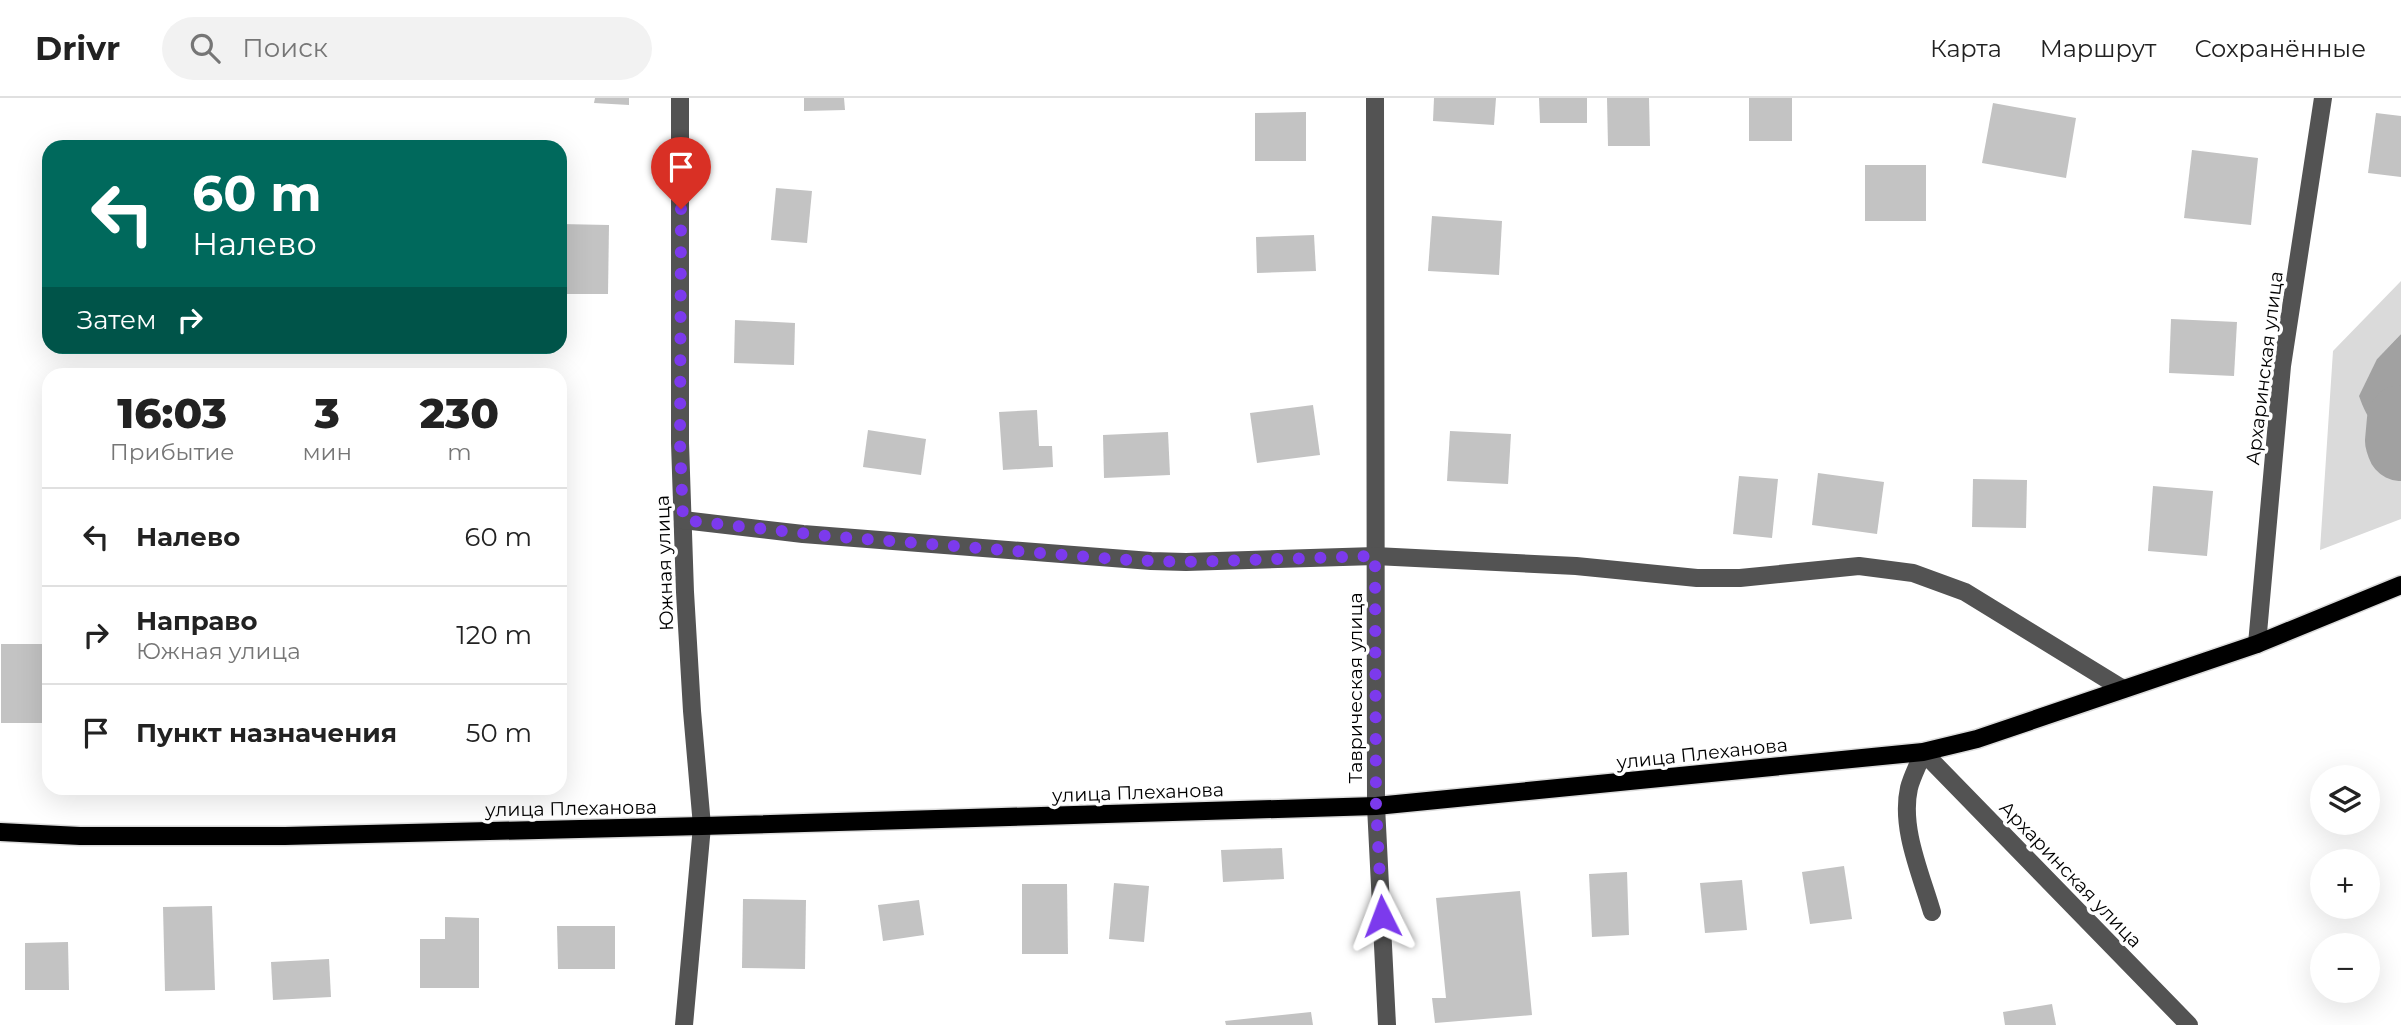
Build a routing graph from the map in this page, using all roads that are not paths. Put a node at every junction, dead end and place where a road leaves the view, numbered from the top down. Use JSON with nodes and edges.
{"nodes":[{"id":1,"x":680,"y":98,"type":"edge"},
{"id":2,"x":1375,"y":98,"type":"edge"},
{"id":3,"x":2323,"y":98,"type":"edge"},
{"id":4,"x":683,"y":520,"type":"junction"},
{"id":5,"x":1375,"y":556,"type":"junction"},
{"id":6,"x":2401,"y":585,"type":"edge"},
{"id":7,"x":2257,"y":644,"type":"junction"},
{"id":8,"x":2123,"y":689,"type":"junction"},
{"id":9,"x":1923,"y":752,"type":"junction"},
{"id":10,"x":1376,"y":806,"type":"junction"},
{"id":11,"x":702,"y":826,"type":"junction"},
{"id":12,"x":0,"y":832,"type":"edge"},
{"id":13,"x":1932,"y":912,"type":"dead end"},
{"id":14,"x":684,"y":1025,"type":"edge"},
{"id":15,"x":1387,"y":1025,"type":"edge"},
{"id":16,"x":2189,"y":1025,"type":"edge"}],
"edges":[{"from":1,"to":4,"type":"street","name":"Южная улица"},
{"from":2,"to":5,"type":"street","name":"Таврическая улица"},
{"from":3,"to":7,"type":"street","name":"Архаринская улица"},
{"from":4,"to":5,"type":"street"},
{"from":4,"to":11,"type":"street","name":"Южная улица"},
{"from":5,"to":8,"type":"street"},
{"from":5,"to":10,"type":"street","name":"Таврическая улица"},
{"from":6,"to":7,"type":"main road","name":"улица Плеханова"},
{"from":7,"to":8,"type":"main road","name":"улица Плеханова"},
{"from":8,"to":9,"type":"main road","name":"улица Плеханова"},
{"from":9,"to":10,"type":"main road","name":"улица Плеханова"},
{"from":9,"to":13,"type":"street"},
{"from":9,"to":16,"type":"street","name":"Архаринская улица"},
{"from":10,"to":11,"type":"main road","name":"улица Плеханова"},
{"from":10,"to":15,"type":"street","name":"Таврическая улица"},
{"from":11,"to":12,"type":"main road","name":"улица Плеханова"},
{"from":11,"to":14,"type":"street","name":"Южная улица"}]}
